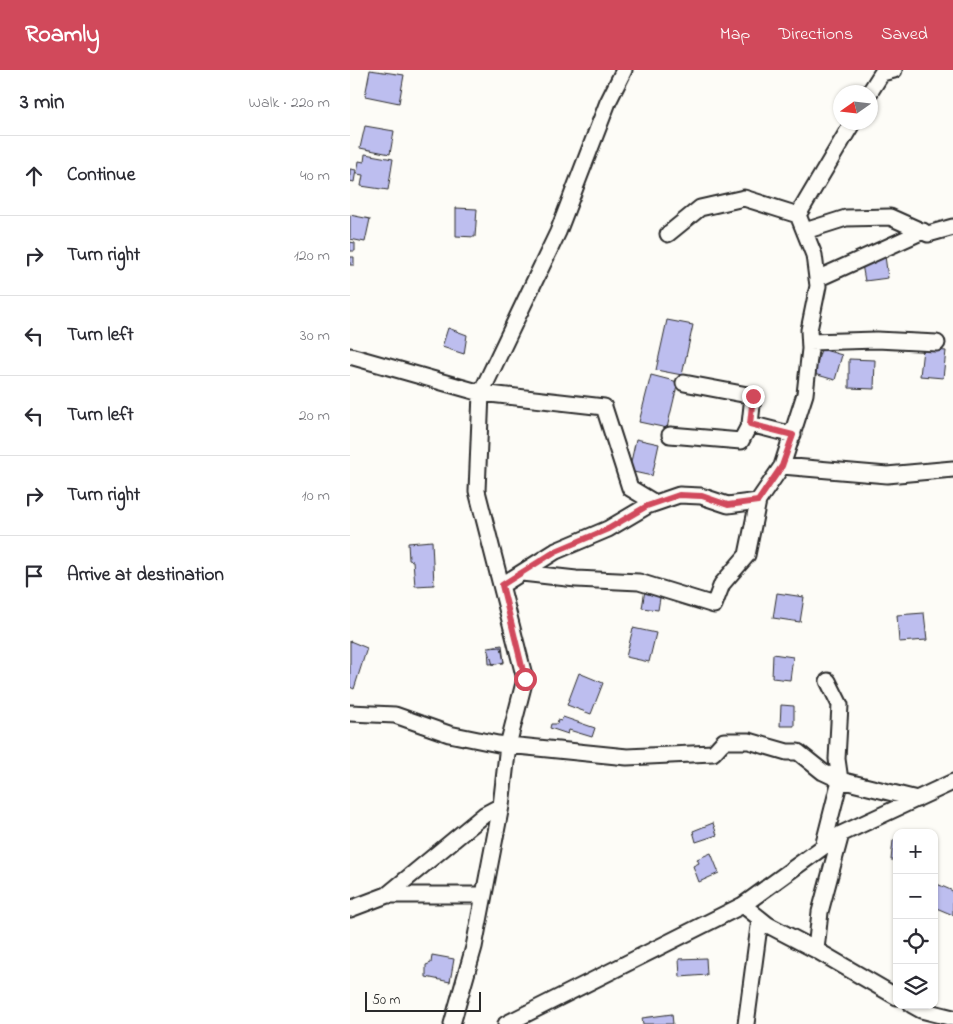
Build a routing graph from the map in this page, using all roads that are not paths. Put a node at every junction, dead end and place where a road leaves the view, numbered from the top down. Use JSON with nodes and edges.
{"nodes":[{"id":1,"x":624,"y":70,"type":"edge"},
{"id":2,"x":894,"y":70,"type":"edge"},
{"id":3,"x":874,"y":85,"type":"edge"},
{"id":4,"x":848,"y":130,"type":"edge"},
{"id":5,"x":798,"y":215,"type":"junction"},
{"id":6,"x":953,"y":227,"type":"edge"},
{"id":7,"x":805,"y":231,"type":"junction"},
{"id":8,"x":923,"y":231,"type":"junction"},
{"id":9,"x":668,"y":234,"type":"dead end"},
{"id":10,"x":817,"y":279,"type":"junction"},
{"id":11,"x":810,"y":342,"type":"junction"},
{"id":12,"x":937,"y":343,"type":"dead end"},
{"id":13,"x":350,"y":356,"type":"edge"},
{"id":14,"x":684,"y":383,"type":"dead end"},
{"id":15,"x":481,"y":393,"type":"junction"},
{"id":16,"x":750,"y":424,"type":"junction"},
{"id":17,"x":670,"y":435,"type":"dead end"},
{"id":18,"x":793,"y":435,"type":"junction"},
{"id":19,"x":782,"y":466,"type":"junction"},
{"id":20,"x":953,"y":469,"type":"edge"},
{"id":21,"x":758,"y":501,"type":"junction"},
{"id":22,"x":655,"y":503,"type":"junction"},
{"id":23,"x":522,"y":573,"type":"junction"},
{"id":24,"x":502,"y":585,"type":"junction"},
{"id":25,"x":828,"y":681,"type":"dead end"},
{"id":26,"x":350,"y":713,"type":"edge"},
{"id":27,"x":508,"y":745,"type":"junction"},
{"id":28,"x":840,"y":780,"type":"junction"},
{"id":29,"x":953,"y":782,"type":"edge"},
{"id":30,"x":916,"y":799,"type":"junction"},
{"id":31,"x":500,"y":806,"type":"junction"},
{"id":32,"x":841,"y":834,"type":"junction"},
{"id":33,"x":823,"y":847,"type":"junction"},
{"id":34,"x":387,"y":895,"type":"junction"},
{"id":35,"x":484,"y":895,"type":"junction"},
{"id":36,"x":743,"y":905,"type":"junction"},
{"id":37,"x":350,"y":909,"type":"edge"},
{"id":38,"x":760,"y":919,"type":"junction"},
{"id":39,"x":816,"y":950,"type":"junction"},
{"id":40,"x":893,"y":995,"type":"edge"},
{"id":41,"x":919,"y":1009,"type":"edge"},
{"id":42,"x":953,"y":1018,"type":"edge"},
{"id":43,"x":524,"y":1020,"type":"edge"},
{"id":44,"x":452,"y":1024,"type":"edge"},
{"id":45,"x":506,"y":1024,"type":"edge"},
{"id":46,"x":746,"y":1024,"type":"edge"}],
"edges":[{"from":1,"to":15,"type":"street"},
{"from":2,"to":3,"type":"street"},
{"from":4,"to":5,"type":"street"},
{"from":5,"to":7,"type":"street"},
{"from":5,"to":9,"type":"street"},
{"from":6,"to":8,"type":"street"},
{"from":7,"to":8,"type":"street"},
{"from":7,"to":10,"type":"street"},
{"from":8,"to":10,"type":"street"},
{"from":10,"to":11,"type":"street"},
{"from":11,"to":12,"type":"street"},
{"from":11,"to":18,"type":"street"},
{"from":13,"to":15,"type":"street"},
{"from":14,"to":16,"type":"street"},
{"from":15,"to":22,"type":"street"},
{"from":15,"to":24,"type":"street"},
{"from":16,"to":17,"type":"street"},
{"from":16,"to":18,"type":"street"},
{"from":18,"to":19,"type":"street"},
{"from":19,"to":20,"type":"street"},
{"from":19,"to":21,"type":"street"},
{"from":21,"to":22,"type":"street"},
{"from":21,"to":23,"type":"street"},
{"from":22,"to":23,"type":"street"},
{"from":23,"to":24,"type":"street"},
{"from":24,"to":27,"type":"street"},
{"from":25,"to":28,"type":"street"},
{"from":26,"to":27,"type":"street"},
{"from":27,"to":28,"type":"street"},
{"from":27,"to":31,"type":"street"},
{"from":28,"to":30,"type":"street"},
{"from":28,"to":33,"type":"street"},
{"from":29,"to":30,"type":"street"},
{"from":30,"to":32,"type":"street"},
{"from":31,"to":34,"type":"street"},
{"from":31,"to":35,"type":"street"},
{"from":32,"to":33,"type":"street"},
{"from":32,"to":39,"type":"street"},
{"from":33,"to":36,"type":"street"},
{"from":34,"to":35,"type":"street"},
{"from":34,"to":37,"type":"street"},
{"from":35,"to":44,"type":"street"},
{"from":36,"to":38,"type":"street"},
{"from":36,"to":43,"type":"street"},
{"from":38,"to":39,"type":"street"},
{"from":38,"to":46,"type":"street"},
{"from":39,"to":40,"type":"street"},
{"from":41,"to":42,"type":"street"},
{"from":43,"to":45,"type":"street"}]}
